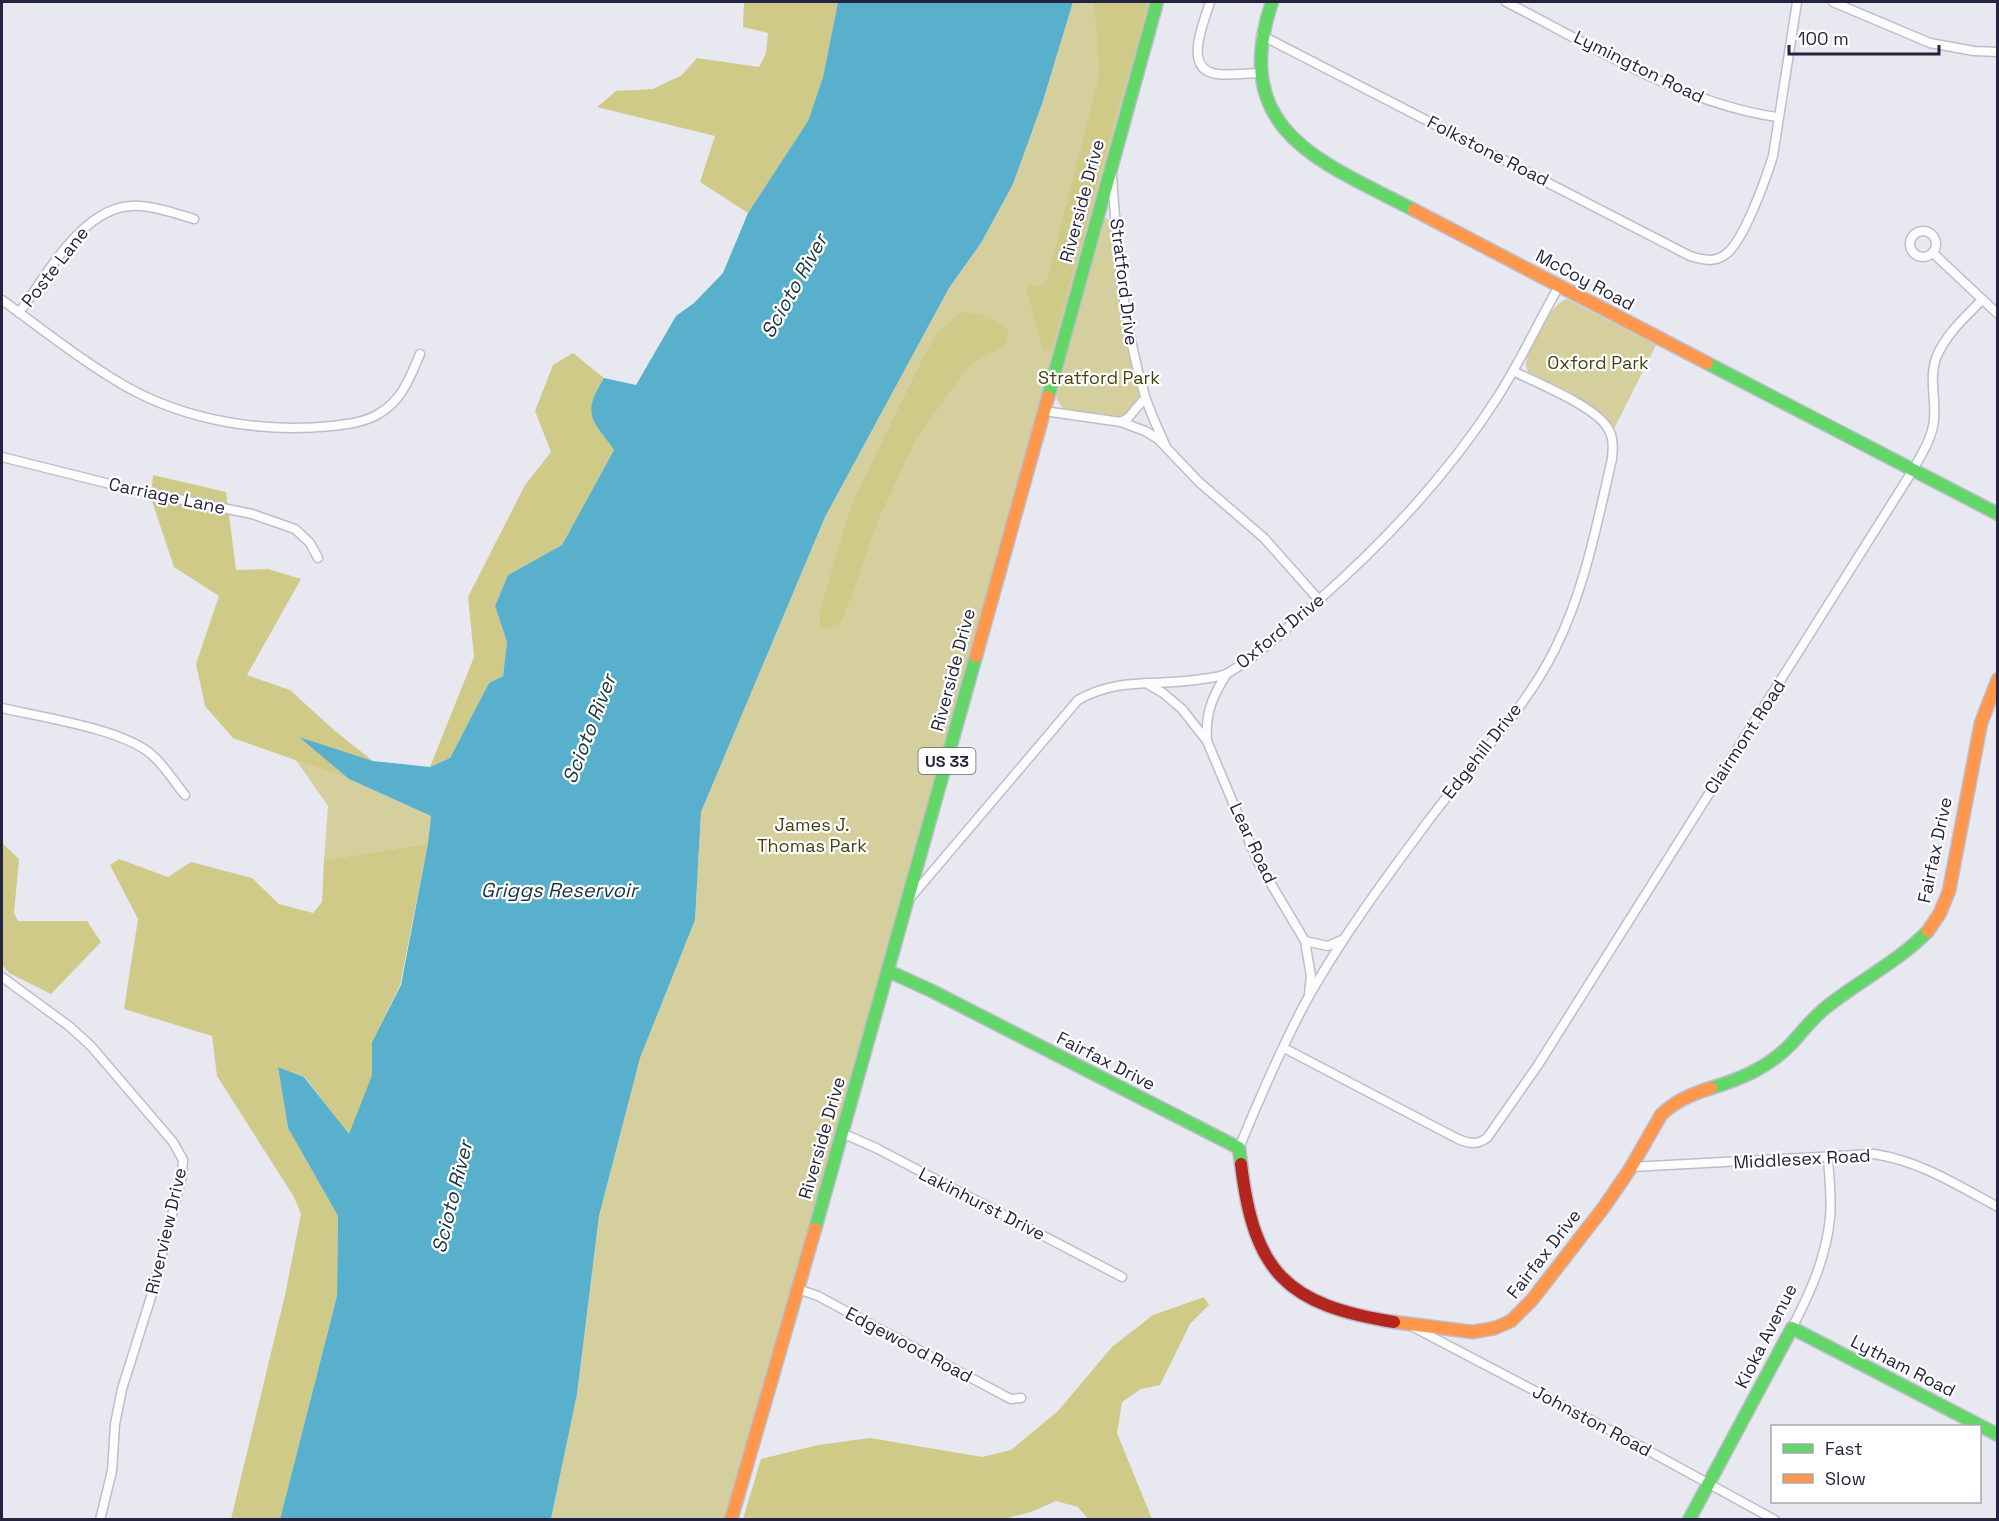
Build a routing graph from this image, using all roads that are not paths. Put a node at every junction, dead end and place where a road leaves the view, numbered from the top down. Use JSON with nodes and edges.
{"nodes":[{"id":1,"x":1156,"y":2,"type":"edge"},
{"id":2,"x":1210,"y":2,"type":"edge"},
{"id":3,"x":1272,"y":2,"type":"edge"},
{"id":4,"x":1506,"y":2,"type":"edge"},
{"id":5,"x":1797,"y":2,"type":"edge"},
{"id":6,"x":1833,"y":2,"type":"edge"},
{"id":7,"x":1261,"y":34,"type":"junction"},
{"id":8,"x":1998,"y":52,"type":"edge"},
{"id":9,"x":1260,"y":73,"type":"junction"},
{"id":10,"x":1777,"y":117,"type":"junction"},
{"id":11,"x":1111,"y":165,"type":"junction"},
{"id":12,"x":194,"y":219,"type":"dead end"},
{"id":13,"x":1933,"y":253,"type":"dead end"},
{"id":14,"x":1559,"y":286,"type":"junction"},
{"id":15,"x":2,"y":300,"type":"edge"},
{"id":16,"x":1982,"y":300,"type":"junction"},
{"id":17,"x":20,"y":313,"type":"junction"},
{"id":18,"x":1998,"y":314,"type":"edge"},
{"id":19,"x":420,"y":354,"type":"dead end"},
{"id":20,"x":1513,"y":371,"type":"junction"},
{"id":21,"x":1145,"y":398,"type":"junction"},
{"id":22,"x":1044,"y":411,"type":"junction"},
{"id":23,"x":1121,"y":422,"type":"junction"},
{"id":24,"x":1166,"y":447,"type":"junction"},
{"id":25,"x":2,"y":457,"type":"edge"},
{"id":26,"x":1913,"y":471,"type":"junction"},
{"id":27,"x":1998,"y":514,"type":"edge"},
{"id":28,"x":318,"y":558,"type":"dead end"},
{"id":29,"x":1318,"y":600,"type":"junction"},
{"id":30,"x":1226,"y":675,"type":"junction"},
{"id":31,"x":1998,"y":679,"type":"edge"},
{"id":32,"x":1146,"y":683,"type":"junction"},
{"id":33,"x":2,"y":708,"type":"edge"},
{"id":34,"x":1208,"y":741,"type":"junction"},
{"id":35,"x":185,"y":795,"type":"dead end"},
{"id":36,"x":909,"y":899,"type":"junction"},
{"id":37,"x":1345,"y":938,"type":"junction"},
{"id":38,"x":1305,"y":941,"type":"junction"},
{"id":39,"x":888,"y":972,"type":"junction"},
{"id":40,"x":2,"y":977,"type":"edge"},
{"id":41,"x":1308,"y":998,"type":"junction"},
{"id":42,"x":1284,"y":1048,"type":"junction"},
{"id":43,"x":842,"y":1133,"type":"junction"},
{"id":44,"x":1239,"y":1148,"type":"junction"},
{"id":45,"x":1828,"y":1157,"type":"junction"},
{"id":46,"x":1631,"y":1167,"type":"junction"},
{"id":47,"x":1998,"y":1206,"type":"edge"},
{"id":48,"x":1122,"y":1277,"type":"dead end"},
{"id":49,"x":798,"y":1289,"type":"junction"},
{"id":50,"x":1408,"y":1325,"type":"junction"},
{"id":51,"x":1792,"y":1328,"type":"junction"},
{"id":52,"x":1021,"y":1398,"type":"dead end"},
{"id":53,"x":1979,"y":1425,"type":"edge"},
{"id":54,"x":1981,"y":1426,"type":"edge"},
{"id":55,"x":1998,"y":1435,"type":"edge"},
{"id":56,"x":1708,"y":1484,"type":"junction"},
{"id":57,"x":100,"y":1520,"type":"edge"},
{"id":58,"x":731,"y":1520,"type":"edge"},
{"id":59,"x":1689,"y":1520,"type":"edge"},
{"id":60,"x":1775,"y":1520,"type":"edge"}],
"edges":[{"from":1,"to":11,"type":"main road","name":"Riverside Drive","number":"US 33"},
{"from":2,"to":9,"type":"street"},
{"from":3,"to":7,"type":"main road","name":"McCoy Road"},
{"from":4,"to":10,"type":"street","name":"Lymington Road"},
{"from":5,"to":10,"type":"street"},
{"from":6,"to":8,"type":"street"},
{"from":7,"to":9,"type":"main road","name":"McCoy Road"},
{"from":7,"to":10,"type":"street","name":"Folkstone Road"},
{"from":9,"to":14,"type":"main road","name":"McCoy Road"},
{"from":11,"to":21,"type":"street","name":"Stratford Drive"},
{"from":11,"to":22,"type":"main road","name":"Riverside Drive","number":"US 33"},
{"from":12,"to":17,"type":"street","name":"Poste Lane"},
{"from":13,"to":16,"type":"street"},
{"from":14,"to":20,"type":"street","name":"Oxford Drive"},
{"from":14,"to":26,"type":"main road","name":"McCoy Road"},
{"from":15,"to":17,"type":"street"},
{"from":16,"to":18,"type":"street"},
{"from":16,"to":26,"type":"street","name":"Clairmont Road"},
{"from":17,"to":19,"type":"street"},
{"from":20,"to":29,"type":"street","name":"Oxford Drive"},
{"from":20,"to":37,"type":"street","name":"Edgehill Drive"},
{"from":21,"to":23,"type":"street"},
{"from":21,"to":24,"type":"street","name":"Stratford Drive"},
{"from":22,"to":23,"type":"street","name":"Stratford Drive"},
{"from":22,"to":36,"type":"main road","name":"Riverside Drive","number":"US 33"},
{"from":23,"to":24,"type":"street","name":"Stratford Drive"},
{"from":24,"to":29,"type":"street","name":"Stratford Drive"},
{"from":25,"to":28,"type":"street","name":"Carriage Lane"},
{"from":26,"to":27,"type":"main road","name":"McCoy Road"},
{"from":26,"to":42,"type":"street","name":"Clairmont Road"},
{"from":29,"to":30,"type":"street","name":"Oxford Drive"},
{"from":30,"to":32,"type":"street","name":"Oxford Drive"},
{"from":30,"to":34,"type":"street","name":"Lear Road"},
{"from":31,"to":46,"type":"main road","name":"Fairfax Drive"},
{"from":32,"to":34,"type":"street","name":"Lear Road"},
{"from":32,"to":36,"type":"street","name":"Oxford Drive"},
{"from":33,"to":35,"type":"street"},
{"from":34,"to":38,"type":"street","name":"Lear Road"},
{"from":36,"to":39,"type":"main road","name":"Riverside Drive","number":"US 33"},
{"from":37,"to":38,"type":"street"},
{"from":37,"to":41,"type":"street","name":"Edgehill Drive"},
{"from":38,"to":41,"type":"street","name":"Lear Road"},
{"from":39,"to":43,"type":"main road","name":"Riverside Drive","number":"US 33"},
{"from":39,"to":44,"type":"main road","name":"Fairfax Drive"},
{"from":40,"to":57,"type":"street","name":"Riverview Drive"},
{"from":41,"to":42,"type":"street","name":"Edgehill Drive"},
{"from":42,"to":44,"type":"street","name":"Edgehill Drive"},
{"from":43,"to":48,"type":"street","name":"Lakinhurst Drive"},
{"from":43,"to":49,"type":"main road","name":"Riverside Drive","number":"US 33"},
{"from":44,"to":50,"type":"main road","name":"Fairfax Drive"},
{"from":45,"to":46,"type":"street","name":"Middlesex Road"},
{"from":45,"to":47,"type":"street","name":"Middlesex Road"},
{"from":45,"to":51,"type":"street","name":"Kioka Avenue"},
{"from":46,"to":50,"type":"main road","name":"Fairfax Drive"},
{"from":49,"to":52,"type":"street","name":"Edgewood Road"},
{"from":49,"to":58,"type":"main road","name":"Riverside Drive","number":"US 33"},
{"from":50,"to":56,"type":"street","name":"Johnston Road"},
{"from":51,"to":53,"type":"main road","name":"Lytham Road"},
{"from":51,"to":56,"type":"main road","name":"Kioka Avenue"},
{"from":54,"to":55,"type":"main road","name":"Lytham Road"},
{"from":56,"to":59,"type":"main road","name":"Kioka Avenue"},
{"from":56,"to":60,"type":"street","name":"Johnston Road"}]}
